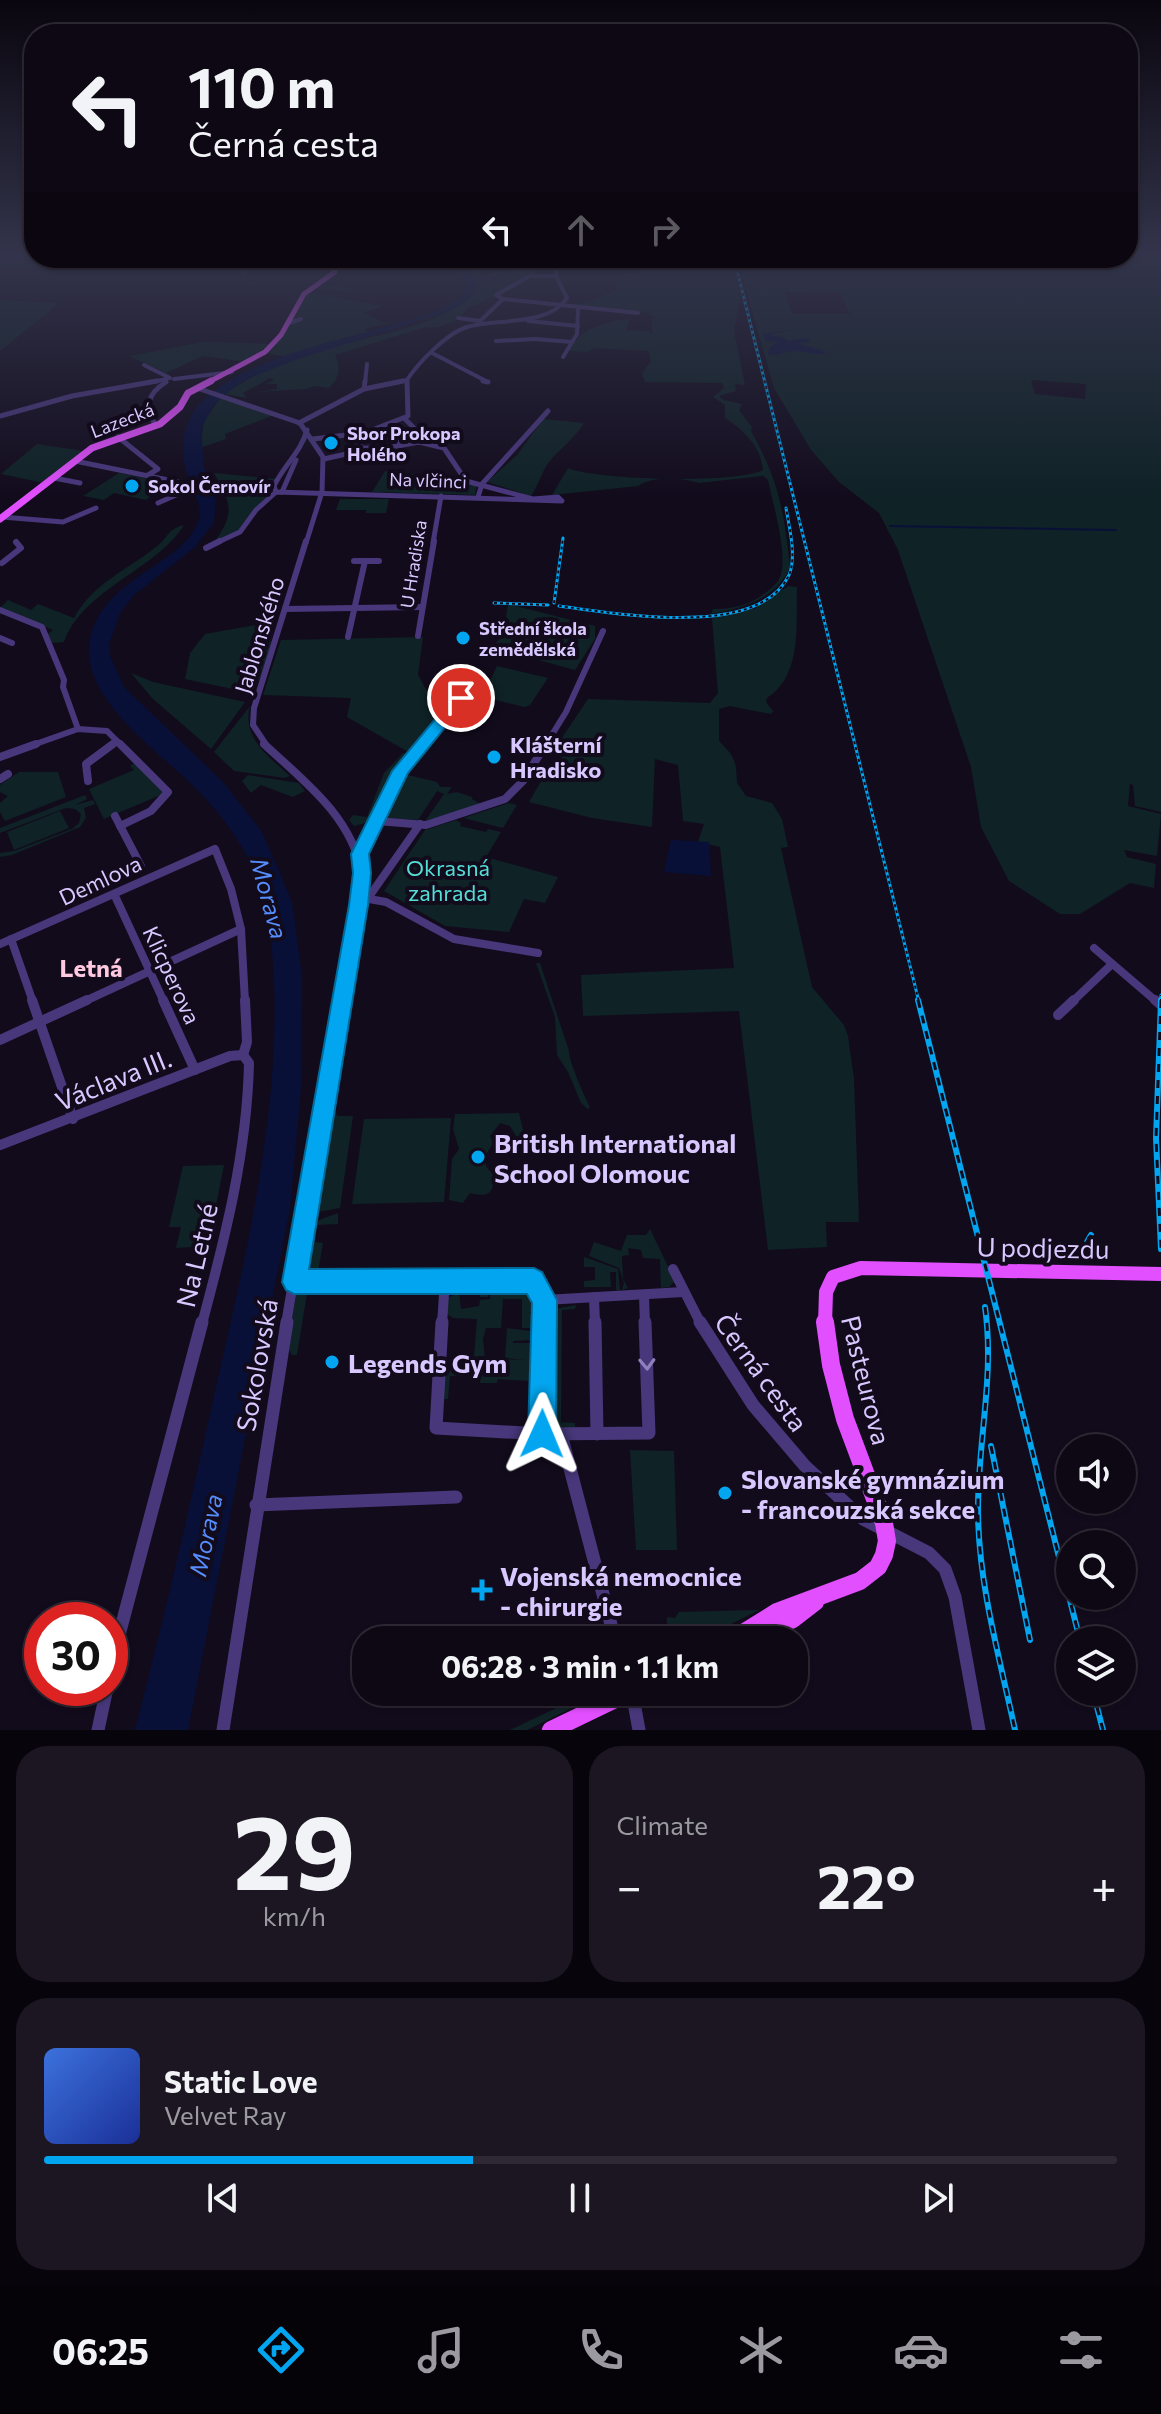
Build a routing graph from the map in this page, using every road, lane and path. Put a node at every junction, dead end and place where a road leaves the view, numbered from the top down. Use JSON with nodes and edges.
{"nodes":[{"id":1,"x":281,"y":335,"type":"edge"},
{"id":2,"x":455,"y":335,"type":"edge"},
{"id":3,"x":575,"y":335,"type":"edge"},
{"id":4,"x":496,"y":341,"type":"dead end"},
{"id":5,"x":572,"y":342,"type":"junction"},
{"id":6,"x":432,"y":353,"type":"junction"},
{"id":7,"x":563,"y":357,"type":"dead end"},
{"id":8,"x":367,"y":364,"type":"dead end"},
{"id":9,"x":144,"y":365,"type":"dead end"},
{"id":10,"x":232,"y":372,"type":"junction"},
{"id":11,"x":170,"y":379,"type":"junction"},
{"id":12,"x":407,"y":380,"type":"junction"},
{"id":13,"x":488,"y":382,"type":"dead end"},
{"id":14,"x":201,"y":389,"type":"junction"},
{"id":15,"x":364,"y":389,"type":"junction"},
{"id":16,"x":548,"y":411,"type":"dead end"},
{"id":17,"x":0,"y":416,"type":"edge"},
{"id":18,"x":405,"y":419,"type":"junction"},
{"id":19,"x":299,"y":423,"type":"junction"},
{"id":20,"x":156,"y":426,"type":"junction"},
{"id":21,"x":306,"y":432,"type":"junction"},
{"id":22,"x":367,"y":435,"type":"junction"},
{"id":23,"x":118,"y":437,"type":"junction"},
{"id":24,"x":313,"y":439,"type":"junction"},
{"id":25,"x":423,"y":442,"type":"junction"},
{"id":26,"x":405,"y":444,"type":"junction"},
{"id":27,"x":353,"y":448,"type":"junction"},
{"id":28,"x":324,"y":459,"type":"junction"},
{"id":29,"x":75,"y":461,"type":"junction"},
{"id":30,"x":148,"y":476,"type":"junction"},
{"id":31,"x":54,"y":478,"type":"junction"},
{"id":32,"x":80,"y":483,"type":"dead end"},
{"id":33,"x":482,"y":484,"type":"junction"},
{"id":34,"x":279,"y":492,"type":"junction"},
{"id":35,"x":322,"y":492,"type":"junction"},
{"id":36,"x":441,"y":496,"type":"junction"},
{"id":37,"x":478,"y":497,"type":"junction"},
{"id":38,"x":533,"y":499,"type":"junction"},
{"id":39,"x":158,"y":503,"type":"dead end"},
{"id":40,"x":561,"y":505,"type":"dead end"},
{"id":41,"x":96,"y":508,"type":"dead end"},
{"id":42,"x":1,"y":518,"type":"edge"},
{"id":43,"x":16,"y":542,"type":"dead end"},
{"id":44,"x":206,"y":548,"type":"dead end"},
{"id":45,"x":354,"y":561,"type":"dead end"},
{"id":46,"x":365,"y":561,"type":"junction"},
{"id":47,"x":379,"y":561,"type":"dead end"},
{"id":48,"x":2,"y":563,"type":"edge"},
{"id":49,"x":422,"y":607,"type":"junction"},
{"id":50,"x":354,"y":608,"type":"junction"},
{"id":51,"x":286,"y":609,"type":"junction"},
{"id":52,"x":0,"y":610,"type":"edge"},
{"id":53,"x":603,"y":631,"type":"dead end"},
{"id":54,"x":418,"y":636,"type":"dead end"},
{"id":55,"x":348,"y":637,"type":"dead end"},
{"id":56,"x":0,"y":638,"type":"edge"},
{"id":57,"x":12,"y":643,"type":"dead end"},
{"id":58,"x":472,"y":684,"type":"dead end"},
{"id":59,"x":78,"y":729,"type":"junction"},
{"id":60,"x":117,"y":741,"type":"junction"},
{"id":61,"x":0,"y":757,"type":"edge"},
{"id":62,"x":88,"y":781,"type":"dead end"},
{"id":63,"x":115,"y":816,"type":"dead end"},
{"id":64,"x":377,"y":821,"type":"junction"},
{"id":65,"x":420,"y":824,"type":"junction"},
{"id":66,"x":120,"y":826,"type":"junction"},
{"id":67,"x":370,"y":832,"type":"junction"},
{"id":68,"x":351,"y":833,"type":"junction"},
{"id":69,"x":215,"y":849,"type":"joint"},
{"id":70,"x":360,"y":854,"type":"junction"},
{"id":71,"x":141,"y":866,"type":"dead end"},
{"id":72,"x":115,"y":896,"type":"junction"},
{"id":73,"x":364,"y":902,"type":"junction"},
{"id":74,"x":241,"y":929,"type":"junction"},
{"id":75,"x":11,"y":939,"type":"junction"},
{"id":76,"x":0,"y":944,"type":"edge"},
{"id":77,"x":1094,"y":948,"type":"dead end"},
{"id":78,"x":538,"y":953,"type":"dead end"},
{"id":79,"x":1111,"y":965,"type":"junction"},
{"id":80,"x":150,"y":971,"type":"junction"},
{"id":81,"x":1161,"y":1005,"type":"edge"},
{"id":82,"x":1058,"y":1015,"type":"dead end"},
{"id":83,"x":41,"y":1021,"type":"junction"},
{"id":84,"x":0,"y":1040,"type":"edge"},
{"id":85,"x":243,"y":1055,"type":"junction"},
{"id":86,"x":195,"y":1070,"type":"junction"},
{"id":87,"x":73,"y":1119,"type":"junction"},
{"id":88,"x":0,"y":1145,"type":"edge"},
{"id":89,"x":673,"y":1269,"type":"dead end"},
{"id":90,"x":925,"y":1269,"type":"joint"},
{"id":91,"x":1161,"y":1274,"type":"edge"},
{"id":92,"x":445,"y":1280,"type":"junction"},
{"id":93,"x":294,"y":1282,"type":"junction"},
{"id":94,"x":683,"y":1292,"type":"junction"},
{"id":95,"x":644,"y":1296,"type":"junction"},
{"id":96,"x":594,"y":1297,"type":"junction"},
{"id":97,"x":545,"y":1300,"type":"junction"},
{"id":98,"x":542,"y":1434,"type":"junction"},
{"id":99,"x":561,"y":1434,"type":"junction"},
{"id":100,"x":597,"y":1434,"type":"junction"},
{"id":101,"x":456,"y":1497,"type":"dead end"},
{"id":102,"x":256,"y":1505,"type":"junction"},
{"id":103,"x":886,"y":1535,"type":"junction"},
{"id":104,"x":818,"y":1599,"type":"junction"},
{"id":105,"x":128,"y":1602,"type":"edge"},
{"id":106,"x":611,"y":1626,"type":"edge"},
{"id":107,"x":756,"y":1626,"type":"edge"},
{"id":108,"x":777,"y":1626,"type":"edge"},
{"id":109,"x":103,"y":1706,"type":"edge"},
{"id":110,"x":602,"y":1706,"type":"edge"},
{"id":111,"x":634,"y":1706,"type":"edge"},
{"id":112,"x":98,"y":1730,"type":"edge"},
{"id":113,"x":223,"y":1730,"type":"edge"},
{"id":114,"x":551,"y":1730,"type":"edge"},
{"id":115,"x":639,"y":1730,"type":"edge"},
{"id":116,"x":979,"y":1730,"type":"edge"}],
"edges":[{"from":1,"to":10,"type":"main road"},
{"from":2,"to":6,"type":"street"},
{"from":3,"to":5,"type":"street"},
{"from":4,"to":5,"type":"street"},
{"from":5,"to":7,"type":"street"},
{"from":6,"to":12,"type":"street"},
{"from":6,"to":13,"type":"street"},
{"from":8,"to":15,"type":"street"},
{"from":9,"to":11,"type":"street"},
{"from":10,"to":11,"type":"street"},
{"from":10,"to":14,"type":"main road"},
{"from":11,"to":17,"type":"street"},
{"from":11,"to":20,"type":"street"},
{"from":12,"to":15,"type":"street"},
{"from":12,"to":18,"type":"street"},
{"from":14,"to":19,"type":"street"},
{"from":14,"to":20,"type":"main road","name":"Lazecká"},
{"from":15,"to":19,"type":"street"},
{"from":16,"to":33,"type":"street"},
{"from":18,"to":22,"type":"street"},
{"from":18,"to":25,"type":"street"},
{"from":19,"to":21,"type":"street"},
{"from":20,"to":23,"type":"main road","name":"Lazecká"},
{"from":21,"to":24,"type":"street"},
{"from":21,"to":34,"type":"street"},
{"from":22,"to":24,"type":"street"},
{"from":22,"to":26,"type":"street"},
{"from":22,"to":27,"type":"street"},
{"from":23,"to":29,"type":"main road","name":"Lazecká"},
{"from":23,"to":30,"type":"street"},
{"from":24,"to":28,"type":"street"},
{"from":25,"to":26,"type":"street"},
{"from":25,"to":33,"type":"street"},
{"from":26,"to":27,"type":"street"},
{"from":27,"to":28,"type":"street"},
{"from":28,"to":35,"type":"street","name":"Jablonského"},
{"from":29,"to":30,"type":"street"},
{"from":29,"to":31,"type":"main road","name":"Lazecká"},
{"from":30,"to":39,"type":"street"},
{"from":31,"to":32,"type":"street"},
{"from":31,"to":42,"type":"main road","name":"Lazecká"},
{"from":33,"to":37,"type":"street"},
{"from":33,"to":38,"type":"street"},
{"from":34,"to":35,"type":"street","name":"Na vlčinci"},
{"from":34,"to":44,"type":"street"},
{"from":35,"to":36,"type":"street","name":"Na vlčinci"},
{"from":35,"to":51,"type":"street","name":"Jablonského"},
{"from":36,"to":37,"type":"street","name":"Na vlčinci"},
{"from":36,"to":49,"type":"street","name":"U Hradiska"},
{"from":37,"to":38,"type":"street","name":"Na vlčinci"},
{"from":38,"to":40,"type":"street","name":"Na vlčinci"},
{"from":41,"to":42,"type":"street"},
{"from":43,"to":48,"type":"street"},
{"from":45,"to":46,"type":"street"},
{"from":46,"to":47,"type":"street"},
{"from":46,"to":50,"type":"street"},
{"from":49,"to":50,"type":"street"},
{"from":49,"to":54,"type":"street","name":"U Hradiska"},
{"from":50,"to":51,"type":"street"},
{"from":50,"to":55,"type":"street"},
{"from":51,"to":68,"type":"street","name":"Jablonského"},
{"from":52,"to":59,"type":"street"},
{"from":53,"to":65,"type":"street"},
{"from":56,"to":57,"type":"street"},
{"from":58,"to":64,"type":"street"},
{"from":59,"to":60,"type":"street"},
{"from":59,"to":61,"type":"street"},
{"from":60,"to":62,"type":"street"},
{"from":60,"to":66,"type":"street"},
{"from":63,"to":66,"type":"street","name":"Demlova"},
{"from":64,"to":65,"type":"street"},
{"from":64,"to":67,"type":"street"},
{"from":65,"to":73,"type":"street"},
{"from":66,"to":71,"type":"street","name":"Demlova"},
{"from":67,"to":68,"type":"street"},
{"from":67,"to":70,"type":"street"},
{"from":68,"to":70,"type":"street","name":"Jablonského"},
{"from":69,"to":72,"type":"street","name":"Demlova"},
{"from":69,"to":74,"type":"street","name":"Na Letné"},
{"from":70,"to":73,"type":"street","name":"Sokolovská"},
{"from":72,"to":75,"type":"street","name":"Demlova"},
{"from":72,"to":80,"type":"street","name":"Klicperova"},
{"from":73,"to":78,"type":"street"},
{"from":73,"to":93,"type":"street","name":"Sokolovská"},
{"from":74,"to":80,"type":"street"},
{"from":74,"to":85,"type":"street","name":"Na Letné"},
{"from":75,"to":76,"type":"street","name":"Demlova"},
{"from":75,"to":83,"type":"street"},
{"from":77,"to":79,"type":"street"},
{"from":79,"to":81,"type":"street"},
{"from":79,"to":82,"type":"street"},
{"from":80,"to":83,"type":"street"},
{"from":80,"to":86,"type":"street","name":"Klicperova"},
{"from":83,"to":84,"type":"street"},
{"from":83,"to":87,"type":"street"},
{"from":85,"to":86,"type":"street","name":"Václava III."},
{"from":85,"to":105,"type":"street","name":"Na Letné"},
{"from":86,"to":87,"type":"street","name":"Václava III."},
{"from":87,"to":88,"type":"street","name":"Václava III."},
{"from":89,"to":94,"type":"street","name":"Černá cesta"},
{"from":90,"to":91,"type":"main road","name":"U podjezdu"},
{"from":90,"to":103,"type":"main road","name":"Pasteurova"},
{"from":92,"to":93,"type":"street"},
{"from":92,"to":97,"type":"street"},
{"from":92,"to":98,"type":"street"},
{"from":93,"to":102,"type":"street","name":"Sokolovská"},
{"from":94,"to":95,"type":"street"},
{"from":94,"to":103,"type":"street","name":"Černá cesta"},
{"from":95,"to":96,"type":"street"},
{"from":95,"to":100,"type":"street","one_way":true},
{"from":96,"to":97,"type":"street"},
{"from":96,"to":100,"type":"street"},
{"from":97,"to":98,"type":"street"},
{"from":98,"to":99,"type":"street"},
{"from":99,"to":100,"type":"street"},
{"from":99,"to":106,"type":"street"},
{"from":101,"to":102,"type":"street"},
{"from":102,"to":113,"type":"street","name":"Sokolovská"},
{"from":103,"to":104,"type":"main road"},
{"from":103,"to":116,"type":"street","name":"Černá cesta"},
{"from":104,"to":107,"type":"main road"},
{"from":104,"to":108,"type":"main road"},
{"from":109,"to":112,"type":"street"},
{"from":110,"to":114,"type":"main road"},
{"from":111,"to":115,"type":"street"}]}
